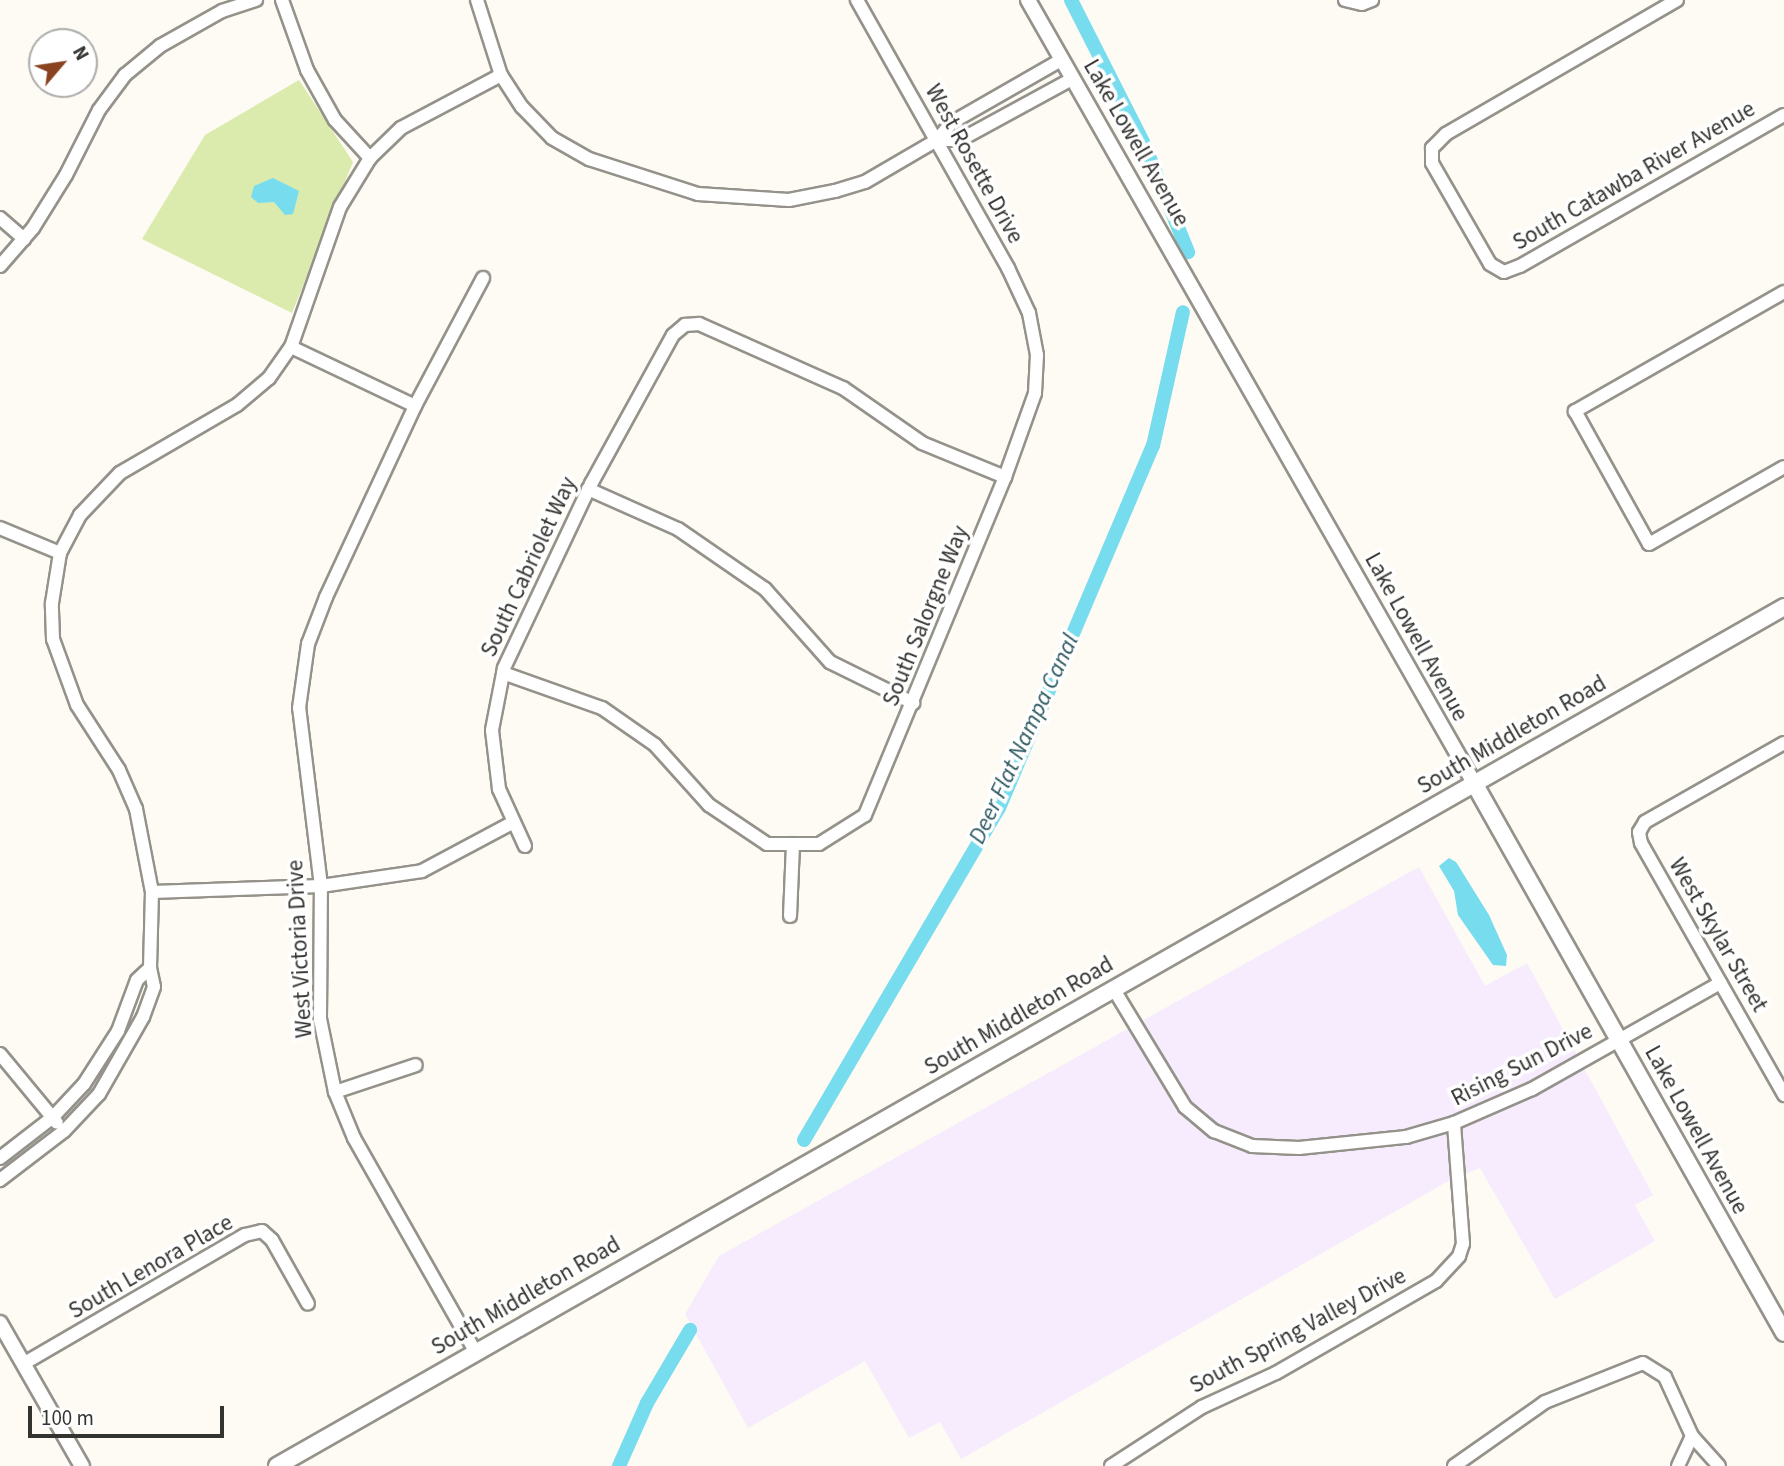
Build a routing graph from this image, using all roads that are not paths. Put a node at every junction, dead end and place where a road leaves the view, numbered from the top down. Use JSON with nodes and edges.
{"nodes":[{"id":1,"x":256,"y":0,"type":"edge"},
{"id":2,"x":282,"y":0,"type":"edge"},
{"id":3,"x":477,"y":0,"type":"edge"},
{"id":4,"x":857,"y":0,"type":"edge"},
{"id":5,"x":1028,"y":0,"type":"edge"},
{"id":6,"x":1372,"y":0,"type":"edge"},
{"id":7,"x":1677,"y":0,"type":"edge"},
{"id":8,"x":1348,"y":2,"type":"edge"},
{"id":9,"x":1061,"y":60,"type":"junction"},
{"id":10,"x":501,"y":75,"type":"junction"},
{"id":11,"x":1072,"y":79,"type":"junction"},
{"id":12,"x":1784,"y":115,"type":"edge"},
{"id":13,"x":937,"y":140,"type":"junction"},
{"id":14,"x":370,"y":158,"type":"junction"},
{"id":15,"x":0,"y":218,"type":"edge"},
{"id":16,"x":24,"y":239,"type":"junction"},
{"id":17,"x":0,"y":265,"type":"edge"},
{"id":18,"x":483,"y":278,"type":"dead end"},
{"id":19,"x":1784,"y":292,"type":"edge"},
{"id":20,"x":291,"y":348,"type":"junction"},
{"id":21,"x":1037,"y":355,"type":"joint"},
{"id":22,"x":415,"y":406,"type":"junction"},
{"id":23,"x":1784,"y":467,"type":"edge"},
{"id":24,"x":1005,"y":477,"type":"junction"},
{"id":25,"x":589,"y":489,"type":"junction"},
{"id":26,"x":0,"y":528,"type":"edge"},
{"id":27,"x":60,"y":553,"type":"junction"},
{"id":28,"x":1784,"y":607,"type":"edge"},
{"id":29,"x":503,"y":673,"type":"junction"},
{"id":30,"x":913,"y":702,"type":"junction"},
{"id":31,"x":1784,"y":743,"type":"edge"},
{"id":32,"x":1474,"y":783,"type":"junction"},
{"id":33,"x":512,"y":823,"type":"junction"},
{"id":34,"x":793,"y":844,"type":"junction"},
{"id":35,"x":525,"y":846,"type":"dead end"},
{"id":36,"x":321,"y":886,"type":"junction"},
{"id":37,"x":152,"y":892,"type":"junction"},
{"id":38,"x":790,"y":916,"type":"dead end"},
{"id":39,"x":150,"y":968,"type":"junction"},
{"id":40,"x":1720,"y":983,"type":"junction"},
{"id":41,"x":1113,"y":988,"type":"junction"},
{"id":42,"x":1618,"y":1039,"type":"junction"},
{"id":43,"x":108,"y":1051,"type":"junction"},
{"id":44,"x":0,"y":1054,"type":"edge"},
{"id":45,"x":122,"y":1060,"type":"junction"},
{"id":46,"x":416,"y":1065,"type":"dead end"},
{"id":47,"x":335,"y":1092,"type":"junction"},
{"id":48,"x":1784,"y":1095,"type":"edge"},
{"id":49,"x":53,"y":1118,"type":"junction"},
{"id":50,"x":1454,"y":1123,"type":"junction"},
{"id":51,"x":65,"y":1131,"type":"junction"},
{"id":52,"x":0,"y":1158,"type":"edge"},
{"id":53,"x":0,"y":1180,"type":"edge"},
{"id":54,"x":308,"y":1304,"type":"dead end"},
{"id":55,"x":0,"y":1323,"type":"edge"},
{"id":56,"x":1784,"y":1333,"type":"edge"},
{"id":57,"x":475,"y":1351,"type":"junction"},
{"id":58,"x":23,"y":1364,"type":"junction"},
{"id":59,"x":1692,"y":1436,"type":"junction"},
{"id":60,"x":1475,"y":1461,"type":"edge"},
{"id":61,"x":82,"y":1466,"type":"edge"},
{"id":62,"x":277,"y":1466,"type":"edge"},
{"id":63,"x":1111,"y":1466,"type":"edge"},
{"id":64,"x":1454,"y":1466,"type":"edge"},
{"id":65,"x":1678,"y":1466,"type":"edge"},
{"id":66,"x":1719,"y":1466,"type":"edge"}],
"edges":[{"from":1,"to":16,"type":"street"},
{"from":2,"to":14,"type":"street"},
{"from":3,"to":10,"type":"street"},
{"from":4,"to":13,"type":"street","name":"West Rosette Drive"},
{"from":5,"to":9,"type":"street","name":"Lake Lowell Avenue"},
{"from":6,"to":8,"type":"street"},
{"from":7,"to":12,"type":"street","name":"South Catawba River Avenue"},
{"from":9,"to":11,"type":"street","name":"Lake Lowell Avenue"},
{"from":9,"to":13,"type":"street"},
{"from":10,"to":13,"type":"street"},
{"from":10,"to":14,"type":"street"},
{"from":11,"to":13,"type":"street"},
{"from":11,"to":32,"type":"street","name":"Lake Lowell Avenue"},
{"from":13,"to":21,"type":"street","name":"West Rosette Drive"},
{"from":14,"to":20,"type":"street"},
{"from":15,"to":16,"type":"street"},
{"from":16,"to":17,"type":"street"},
{"from":18,"to":22,"type":"street","name":"West Victoria Drive"},
{"from":19,"to":23,"type":"street"},
{"from":20,"to":22,"type":"street"},
{"from":20,"to":27,"type":"street"},
{"from":21,"to":24,"type":"street","name":"South Salorgne Way"},
{"from":22,"to":36,"type":"street","name":"West Victoria Drive"},
{"from":24,"to":25,"type":"street","name":"South Cabriolet Way"},
{"from":24,"to":30,"type":"street","name":"South Salorgne Way"},
{"from":25,"to":29,"type":"street","name":"South Cabriolet Way"},
{"from":25,"to":30,"type":"street"},
{"from":26,"to":27,"type":"street"},
{"from":27,"to":37,"type":"street"},
{"from":28,"to":32,"type":"main road","name":"South Middleton Road"},
{"from":29,"to":33,"type":"street","name":"South Cabriolet Way"},
{"from":29,"to":34,"type":"street","name":"South Salorgne Way"},
{"from":30,"to":34,"type":"street","name":"South Salorgne Way"},
{"from":31,"to":40,"type":"street","name":"West Skylar Street"},
{"from":32,"to":41,"type":"main road","name":"South Middleton Road"},
{"from":32,"to":42,"type":"main road","name":"Lake Lowell Avenue"},
{"from":33,"to":35,"type":"street","name":"South Cabriolet Way"},
{"from":33,"to":36,"type":"street"},
{"from":34,"to":38,"type":"street"},
{"from":36,"to":37,"type":"street"},
{"from":36,"to":47,"type":"street","name":"West Victoria Drive"},
{"from":37,"to":39,"type":"street"},
{"from":39,"to":43,"type":"street"},
{"from":39,"to":45,"type":"street"},
{"from":40,"to":42,"type":"street","name":"Rising Sun Drive"},
{"from":40,"to":48,"type":"street","name":"West Skylar Street"},
{"from":41,"to":50,"type":"street","name":"Rising Sun Drive"},
{"from":41,"to":57,"type":"main road","name":"South Middleton Road"},
{"from":42,"to":50,"type":"street","name":"Rising Sun Drive"},
{"from":42,"to":56,"type":"main road","name":"Lake Lowell Avenue"},
{"from":43,"to":45,"type":"street"},
{"from":43,"to":49,"type":"street"},
{"from":44,"to":49,"type":"street"},
{"from":45,"to":51,"type":"street"},
{"from":46,"to":47,"type":"street"},
{"from":47,"to":57,"type":"street","name":"West Victoria Drive"},
{"from":49,"to":51,"type":"street"},
{"from":49,"to":52,"type":"street"},
{"from":50,"to":63,"type":"street","name":"South Spring Valley Drive"},
{"from":51,"to":53,"type":"street"},
{"from":54,"to":58,"type":"street","name":"South Lenora Place"},
{"from":55,"to":58,"type":"street"},
{"from":57,"to":62,"type":"main road","name":"South Middleton Road"},
{"from":58,"to":61,"type":"street"},
{"from":59,"to":60,"type":"street"},
{"from":59,"to":65,"type":"street"},
{"from":59,"to":66,"type":"street"},
{"from":60,"to":64,"type":"street"}]}
